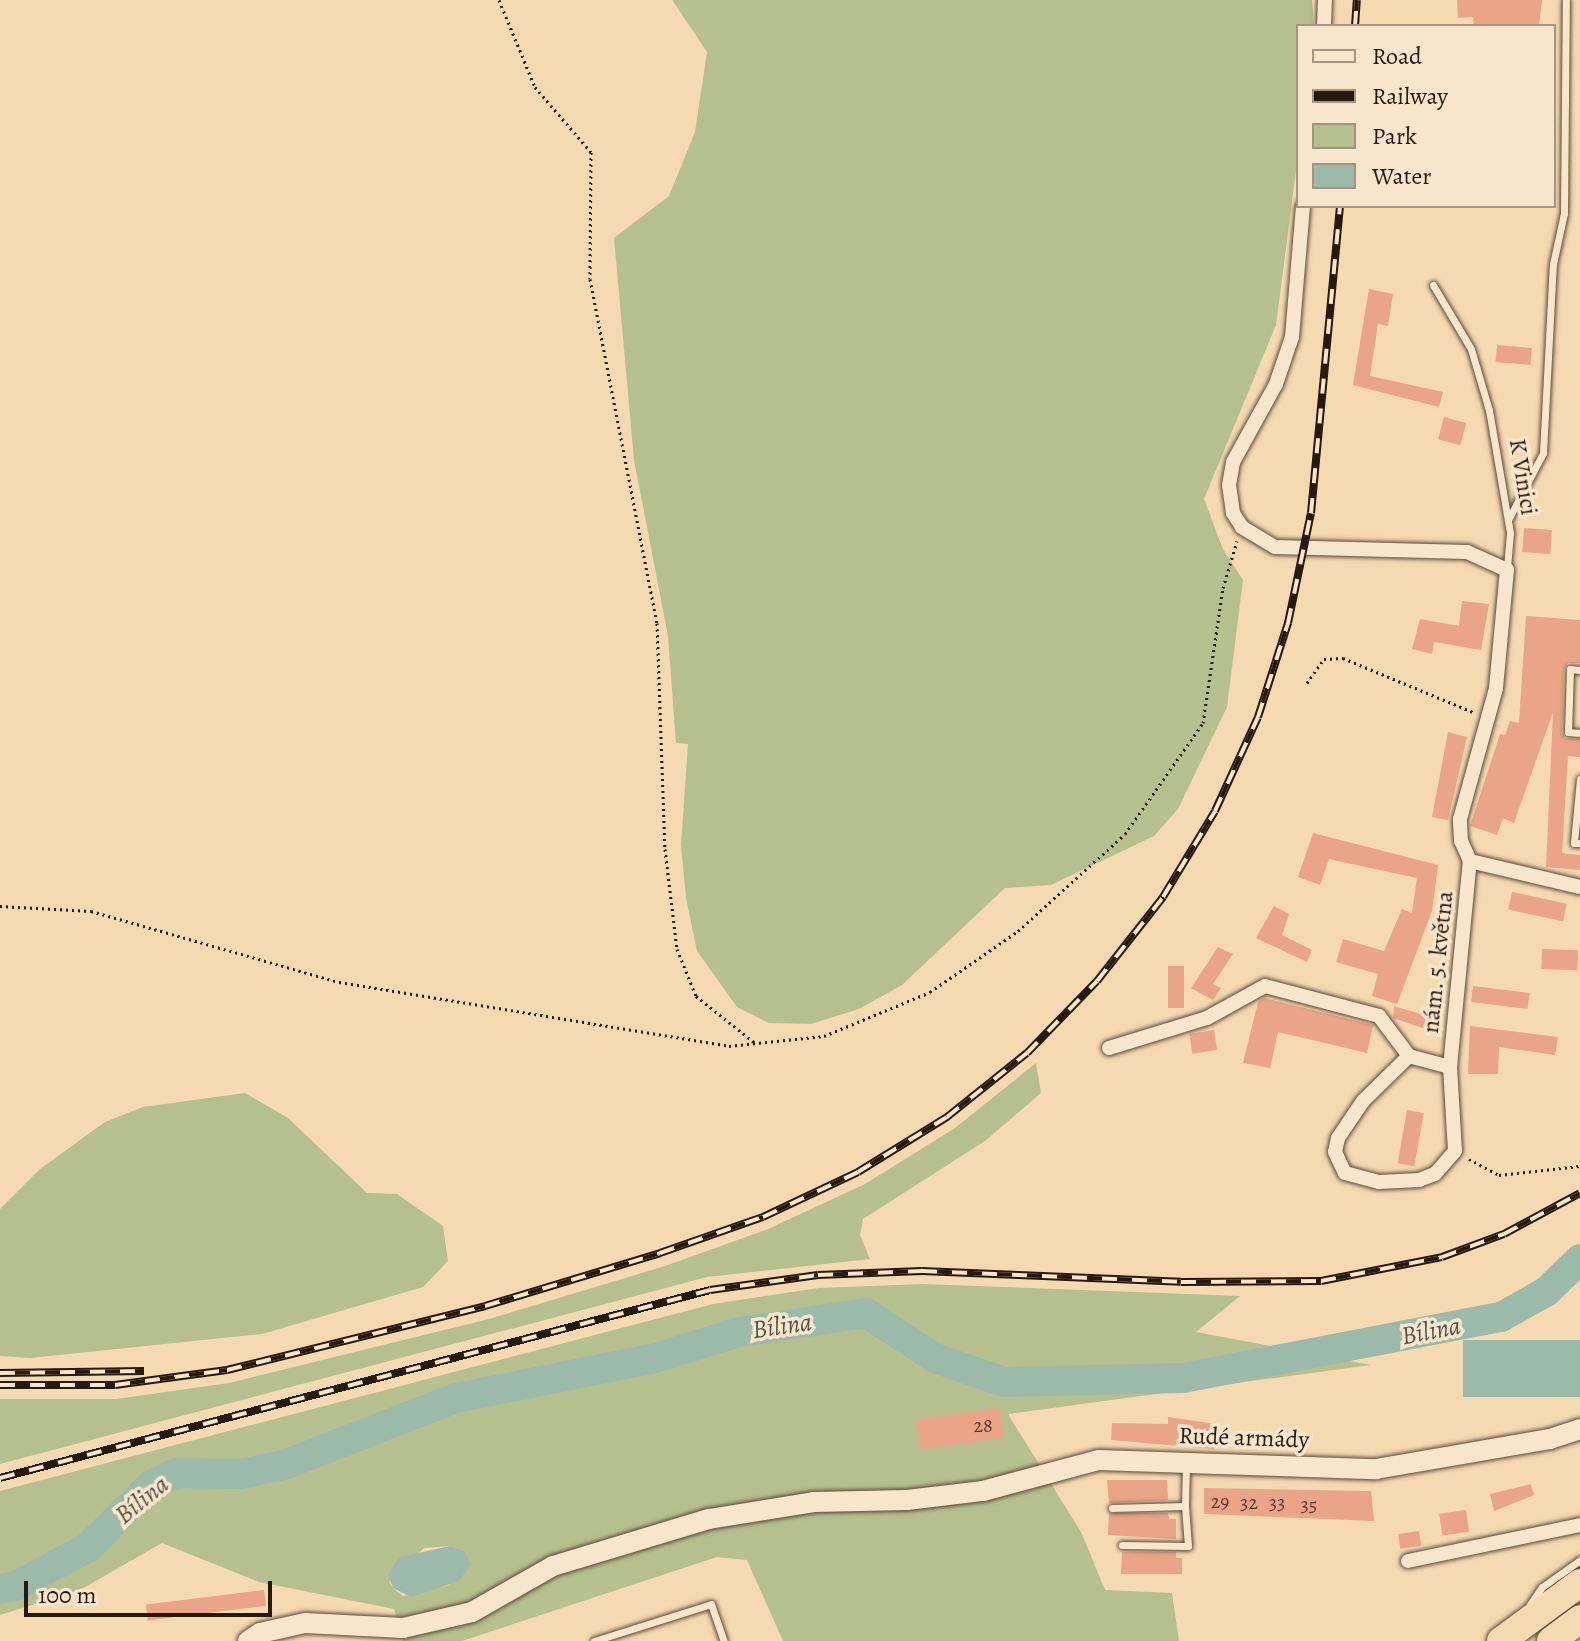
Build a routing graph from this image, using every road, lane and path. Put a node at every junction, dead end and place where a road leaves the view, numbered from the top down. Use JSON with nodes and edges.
{"nodes":[{"id":1,"x":499,"y":0,"type":"edge"},
{"id":2,"x":1325,"y":0,"type":"edge"},
{"id":3,"x":1566,"y":0,"type":"edge"},
{"id":4,"x":1324,"y":24,"type":"edge"},
{"id":5,"x":1303,"y":208,"type":"edge"},
{"id":6,"x":1433,"y":285,"type":"dead end"},
{"id":7,"x":1508,"y":520,"type":"junction"},
{"id":8,"x":1242,"y":527,"type":"junction"},
{"id":9,"x":1507,"y":570,"type":"junction"},
{"id":10,"x":1580,"y":670,"type":"edge"},
{"id":11,"x":1307,"y":683,"type":"dead end"},
{"id":12,"x":1496,"y":688,"type":"joint"},
{"id":13,"x":1488,"y":719,"type":"junction"},
{"id":14,"x":1580,"y":733,"type":"edge"},
{"id":15,"x":1580,"y":779,"type":"edge"},
{"id":16,"x":1580,"y":843,"type":"edge"},
{"id":17,"x":1470,"y":861,"type":"junction"},
{"id":18,"x":1580,"y":887,"type":"edge"},
{"id":19,"x":2,"y":906,"type":"edge"},
{"id":20,"x":755,"y":1043,"type":"junction"},
{"id":21,"x":1109,"y":1048,"type":"dead end"},
{"id":22,"x":1409,"y":1056,"type":"junction"},
{"id":23,"x":1450,"y":1067,"type":"junction"},
{"id":24,"x":1455,"y":1151,"type":"junction"},
{"id":25,"x":1580,"y":1166,"type":"edge"},
{"id":26,"x":1580,"y":1429,"type":"edge"},
{"id":27,"x":1186,"y":1462,"type":"junction"},
{"id":28,"x":1185,"y":1506,"type":"junction"},
{"id":29,"x":1112,"y":1508,"type":"dead end"},
{"id":30,"x":1580,"y":1525,"type":"edge"},
{"id":31,"x":1122,"y":1545,"type":"dead end"},
{"id":32,"x":1580,"y":1560,"type":"edge"},
{"id":33,"x":1408,"y":1561,"type":"dead end"},
{"id":34,"x":1580,"y":1583,"type":"edge"},
{"id":35,"x":1580,"y":1619,"type":"edge"},
{"id":36,"x":1507,"y":1637,"type":"edge"},
{"id":37,"x":248,"y":1641,"type":"edge"},
{"id":38,"x":594,"y":1641,"type":"edge"},
{"id":39,"x":724,"y":1641,"type":"edge"},
{"id":40,"x":1551,"y":1641,"type":"edge"}],
"edges":[{"from":1,"to":20,"type":"path"},
{"from":2,"to":4,"type":"street"},
{"from":3,"to":7,"type":"lane"},
{"from":5,"to":8,"type":"street"},
{"from":6,"to":7,"type":"lane","name":"K Vinici"},
{"from":7,"to":9,"type":"lane","name":"K Vinici"},
{"from":8,"to":9,"type":"street"},
{"from":8,"to":20,"type":"path"},
{"from":9,"to":12,"type":"street","name":"K Vinici"},
{"from":10,"to":14,"type":"lane"},
{"from":11,"to":13,"type":"path"},
{"from":12,"to":13,"type":"street","name":"nám. 5. května"},
{"from":13,"to":17,"type":"street","name":"nám. 5. května"},
{"from":15,"to":16,"type":"lane"},
{"from":17,"to":18,"type":"street","name":"nám. 5. května"},
{"from":17,"to":23,"type":"street","name":"nám. 5. května"},
{"from":19,"to":20,"type":"path"},
{"from":21,"to":22,"type":"street","name":"nám. 5. května"},
{"from":22,"to":23,"type":"street","name":"nám. 5. května"},
{"from":22,"to":24,"type":"street","name":"nám. 5. května"},
{"from":23,"to":24,"type":"street","name":"nám. 5. května"},
{"from":24,"to":25,"type":"path"},
{"from":26,"to":27,"type":"street","name":"Rudé armády"},
{"from":27,"to":28,"type":"lane"},
{"from":27,"to":37,"type":"street","name":"Rudé armády"},
{"from":28,"to":29,"type":"lane"},
{"from":28,"to":31,"type":"lane"},
{"from":30,"to":33,"type":"street"},
{"from":32,"to":36,"type":"lane"},
{"from":34,"to":36,"type":"highway"},
{"from":35,"to":40,"type":"highway"},
{"from":38,"to":39,"type":"lane"}]}
